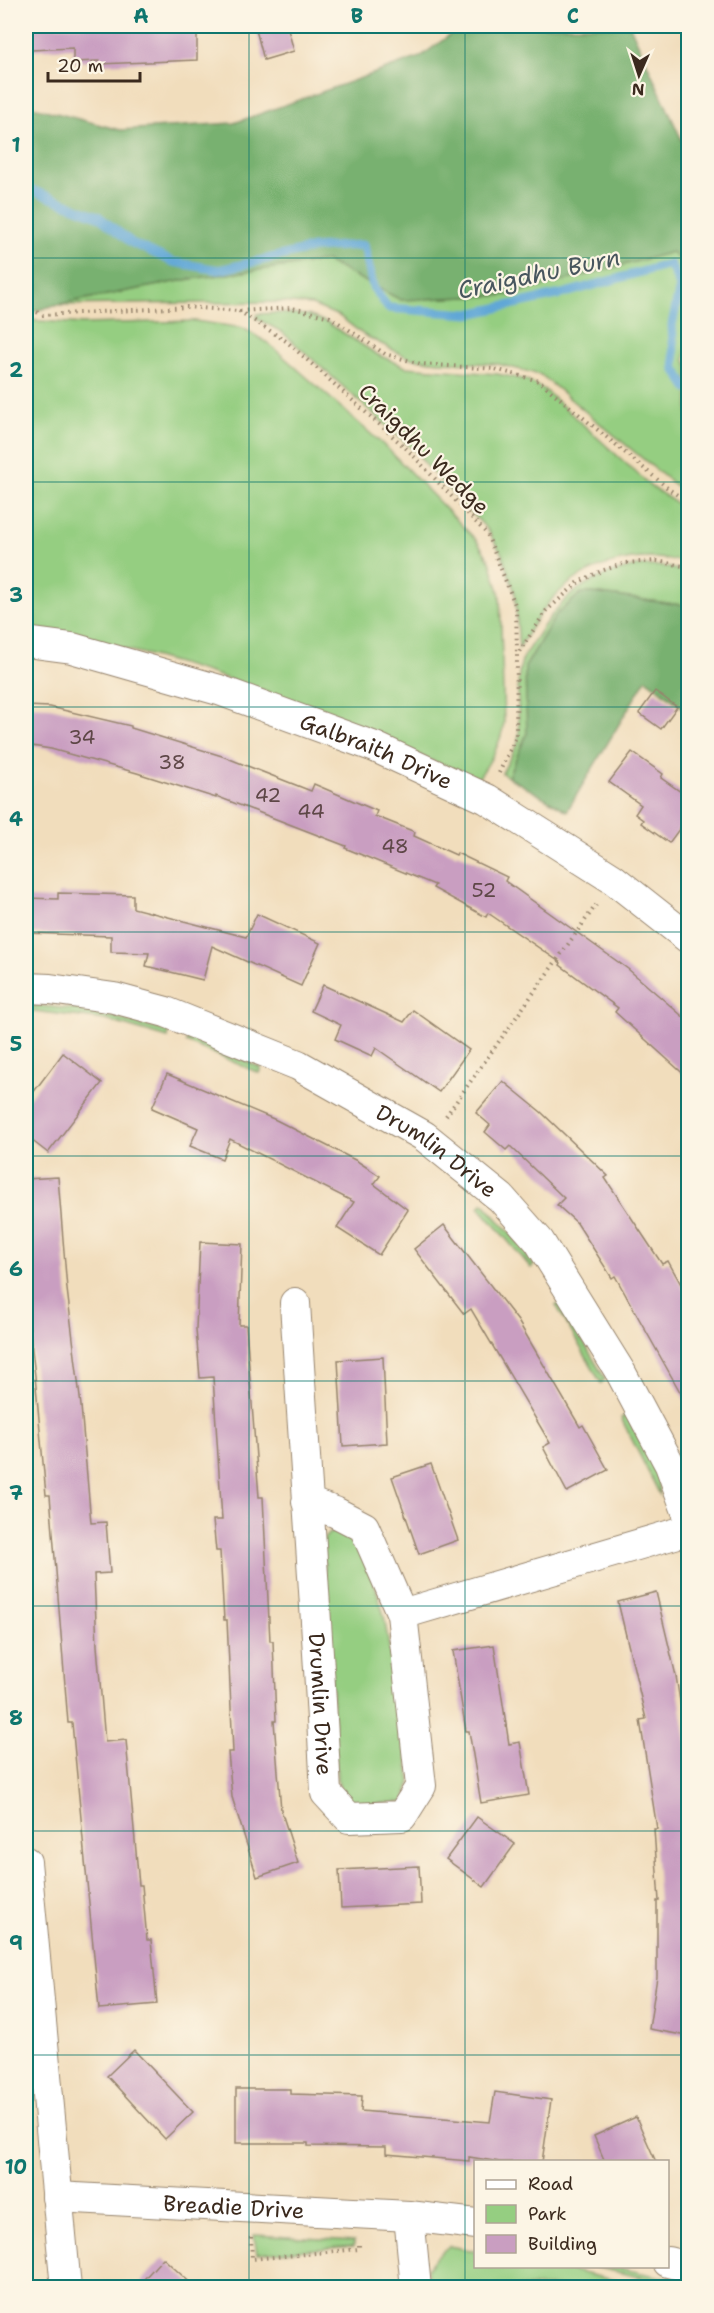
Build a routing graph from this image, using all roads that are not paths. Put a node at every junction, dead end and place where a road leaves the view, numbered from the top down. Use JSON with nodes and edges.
{"nodes":[{"id":1,"x":26,"y":642,"type":"edge"},
{"id":2,"x":688,"y":938,"type":"edge"},
{"id":3,"x":26,"y":988,"type":"edge"},
{"id":4,"x":295,"y":1303,"type":"dead end"},
{"id":5,"x":307,"y":1502,"type":"junction"},
{"id":6,"x":688,"y":1514,"type":"edge"},
{"id":7,"x":688,"y":1530,"type":"edge"},
{"id":8,"x":402,"y":1614,"type":"junction"},
{"id":9,"x":26,"y":1862,"type":"edge"},
{"id":10,"x":57,"y":2197,"type":"junction"},
{"id":11,"x":409,"y":2216,"type":"junction"},
{"id":12,"x":474,"y":2224,"type":"edge"},
{"id":13,"x":669,"y":2262,"type":"edge"},
{"id":14,"x":688,"y":2267,"type":"edge"},
{"id":15,"x":66,"y":2288,"type":"edge"},
{"id":16,"x":416,"y":2288,"type":"edge"}],
"edges":[{"from":1,"to":2,"type":"street","name":"Galbraith Drive"},
{"from":3,"to":6,"type":"street","name":"Drumlin Drive"},
{"from":4,"to":5,"type":"street","name":"Drumlin Drive"},
{"from":5,"to":8,"type":"street","name":"Drumlin Drive"},
{"from":5,"to":8,"type":"street","name":"Drumlin Drive"},
{"from":7,"to":8,"type":"street"},
{"from":9,"to":10,"type":"street"},
{"from":10,"to":11,"type":"street","name":"Breadie Drive"},
{"from":10,"to":15,"type":"street"},
{"from":11,"to":12,"type":"street","name":"Breadie Drive"},
{"from":11,"to":16,"type":"street"},
{"from":13,"to":14,"type":"street"}]}
